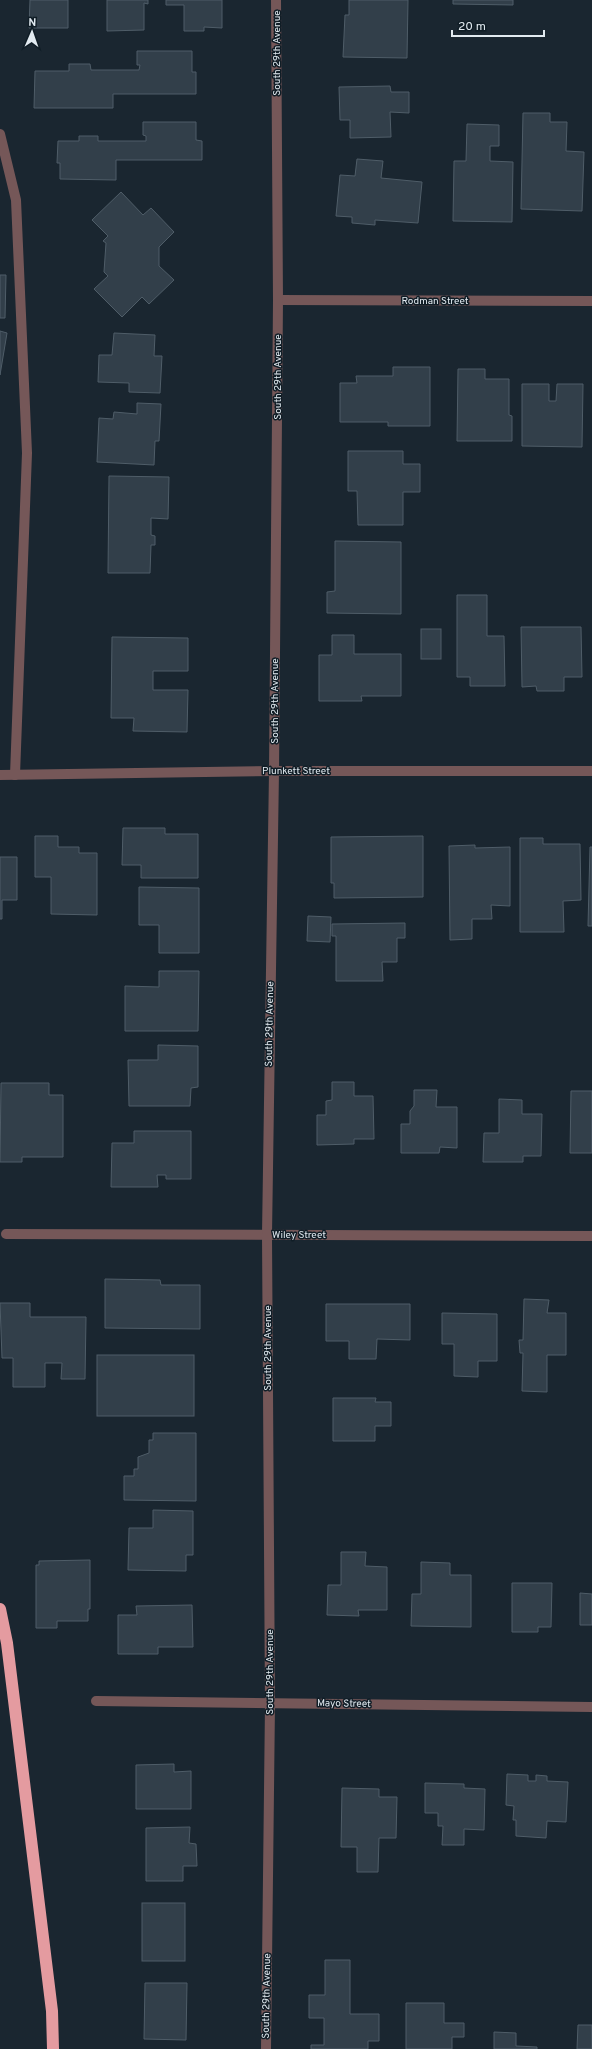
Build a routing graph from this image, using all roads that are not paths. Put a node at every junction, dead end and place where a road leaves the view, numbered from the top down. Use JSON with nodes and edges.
{"nodes":[{"id":1,"x":276,"y":0,"type":"edge"},
{"id":2,"x":0,"y":134,"type":"edge"},
{"id":3,"x":278,"y":300,"type":"junction"},
{"id":4,"x":592,"y":301,"type":"edge"},
{"id":5,"x":274,"y":771,"type":"junction"},
{"id":6,"x":592,"y":771,"type":"edge"},
{"id":7,"x":0,"y":775,"type":"edge"},
{"id":8,"x":15,"y":775,"type":"junction"},
{"id":9,"x":6,"y":1234,"type":"dead end"},
{"id":10,"x":267,"y":1235,"type":"junction"},
{"id":11,"x":592,"y":1236,"type":"edge"},
{"id":12,"x":0,"y":1609,"type":"edge"},
{"id":13,"x":96,"y":1701,"type":"dead end"},
{"id":14,"x":270,"y":1704,"type":"junction"},
{"id":15,"x":592,"y":1707,"type":"edge"},
{"id":16,"x":53,"y":2049,"type":"edge"},
{"id":17,"x":266,"y":2049,"type":"edge"}],
"edges":[{"from":1,"to":3,"type":"street","name":"South 29th Avenue"},
{"from":2,"to":8,"type":"street"},
{"from":3,"to":4,"type":"street","name":"Rodman Street"},
{"from":3,"to":5,"type":"street","name":"South 29th Avenue"},
{"from":5,"to":6,"type":"street","name":"Plunkett Street"},
{"from":5,"to":8,"type":"street","name":"Plunkett Street"},
{"from":5,"to":10,"type":"street","name":"South 29th Avenue"},
{"from":7,"to":8,"type":"street","name":"Plunkett Street"},
{"from":9,"to":10,"type":"street","name":"Wiley Street"},
{"from":10,"to":11,"type":"street","name":"Wiley Street"},
{"from":10,"to":14,"type":"street","name":"South 29th Avenue"},
{"from":12,"to":16,"type":"highway"},
{"from":13,"to":14,"type":"street","name":"Mayo Street"},
{"from":14,"to":15,"type":"street","name":"Mayo Street"},
{"from":14,"to":17,"type":"street","name":"South 29th Avenue"}]}
